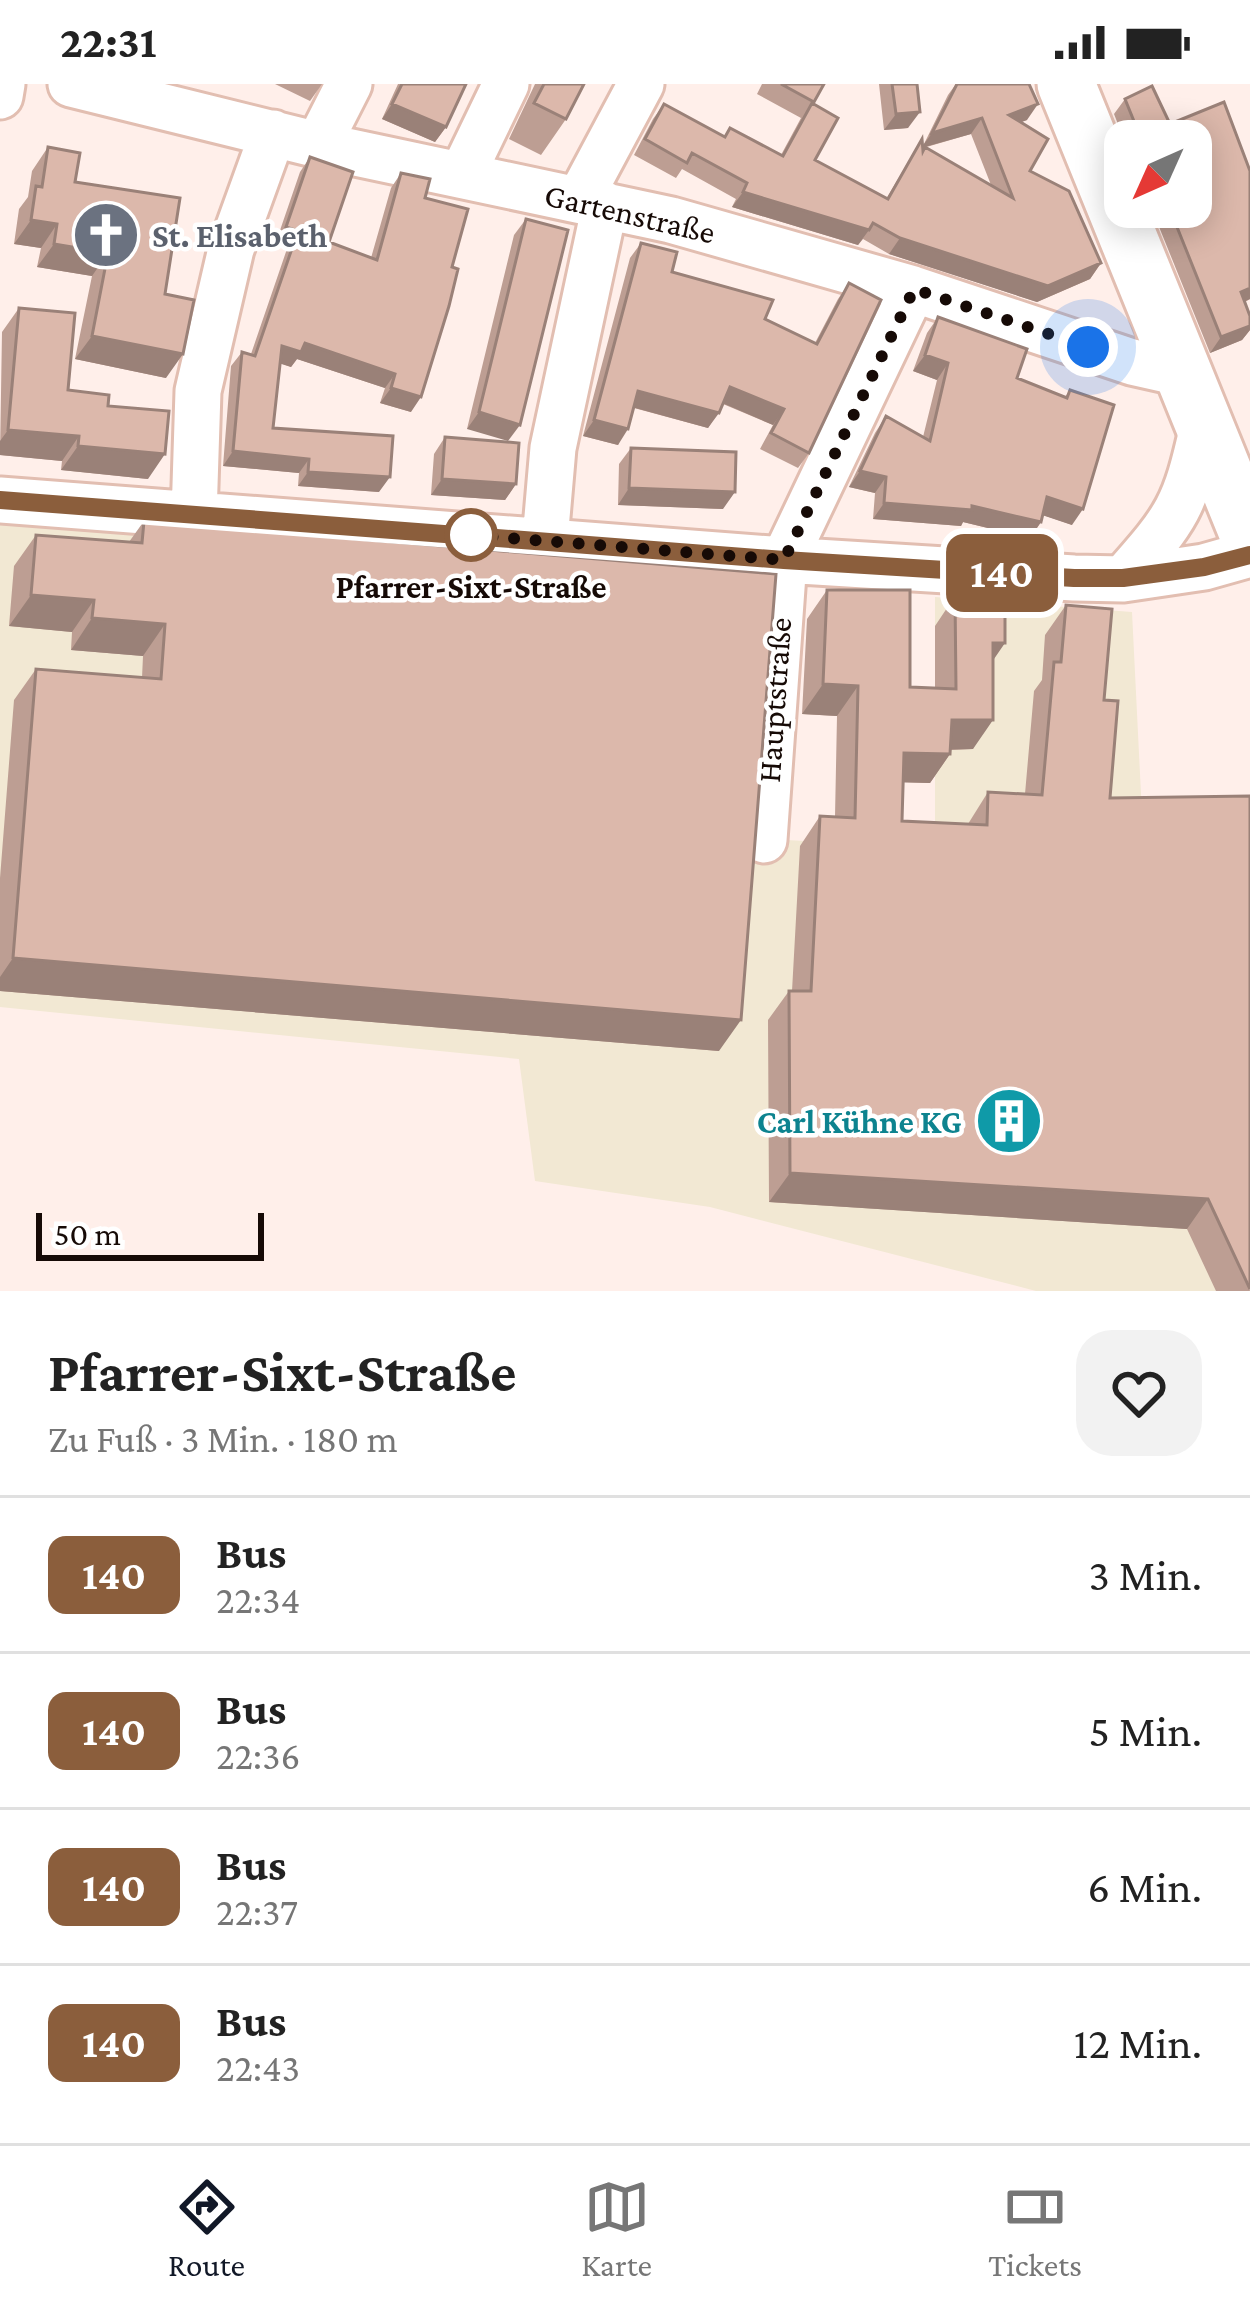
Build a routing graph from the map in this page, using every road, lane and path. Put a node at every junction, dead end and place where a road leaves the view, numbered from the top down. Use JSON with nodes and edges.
{"nodes":[{"id":1,"x":2,"y":84,"type":"edge"},
{"id":2,"x":71,"y":84,"type":"edge"},
{"id":3,"x":350,"y":84,"type":"edge"},
{"id":4,"x":506,"y":84,"type":"edge"},
{"id":5,"x":641,"y":84,"type":"edge"},
{"id":6,"x":1066,"y":84,"type":"edge"},
{"id":7,"x":0,"y":96,"type":"edge"},
{"id":8,"x":273,"y":133,"type":"junction"},
{"id":9,"x":318,"y":145,"type":"junction"},
{"id":10,"x":462,"y":175,"type":"junction"},
{"id":11,"x":592,"y":203,"type":"junction"},
{"id":12,"x":914,"y":289,"type":"junction"},
{"id":13,"x":1181,"y":373,"type":"junction"},
{"id":14,"x":1203,"y":426,"type":"junction"},
{"id":15,"x":0,"y":500,"type":"edge"},
{"id":16,"x":194,"y":517,"type":"junction"},
{"id":17,"x":1250,"y":538,"type":"edge"},
{"id":18,"x":545,"y":540,"type":"junction"},
{"id":19,"x":1250,"y":554,"type":"edge"},
{"id":20,"x":784,"y":560,"type":"junction"},
{"id":21,"x":1123,"y":578,"type":"junction"},
{"id":22,"x":764,"y":840,"type":"dead end"}],
"edges":[{"from":1,"to":7,"type":"street"},
{"from":2,"to":8,"type":"street","name":"Gartenstraße"},
{"from":3,"to":9,"type":"street"},
{"from":4,"to":10,"type":"street"},
{"from":5,"to":11,"type":"street"},
{"from":6,"to":13,"type":"main road"},
{"from":8,"to":9,"type":"street","name":"Gartenstraße"},
{"from":8,"to":16,"type":"street"},
{"from":9,"to":10,"type":"street","name":"Gartenstraße"},
{"from":10,"to":11,"type":"street","name":"Gartenstraße"},
{"from":11,"to":12,"type":"street","name":"Gartenstraße"},
{"from":11,"to":18,"type":"street"},
{"from":12,"to":13,"type":"street","name":"Gartenstraße"},
{"from":12,"to":20,"type":"street"},
{"from":13,"to":14,"type":"main road"},
{"from":14,"to":17,"type":"main road"},
{"from":14,"to":21,"type":"street"},
{"from":15,"to":16,"type":"street"},
{"from":16,"to":18,"type":"street"},
{"from":18,"to":20,"type":"street"},
{"from":19,"to":21,"type":"street"},
{"from":20,"to":21,"type":"street"},
{"from":20,"to":22,"type":"street","name":"Hauptstraße"}]}
